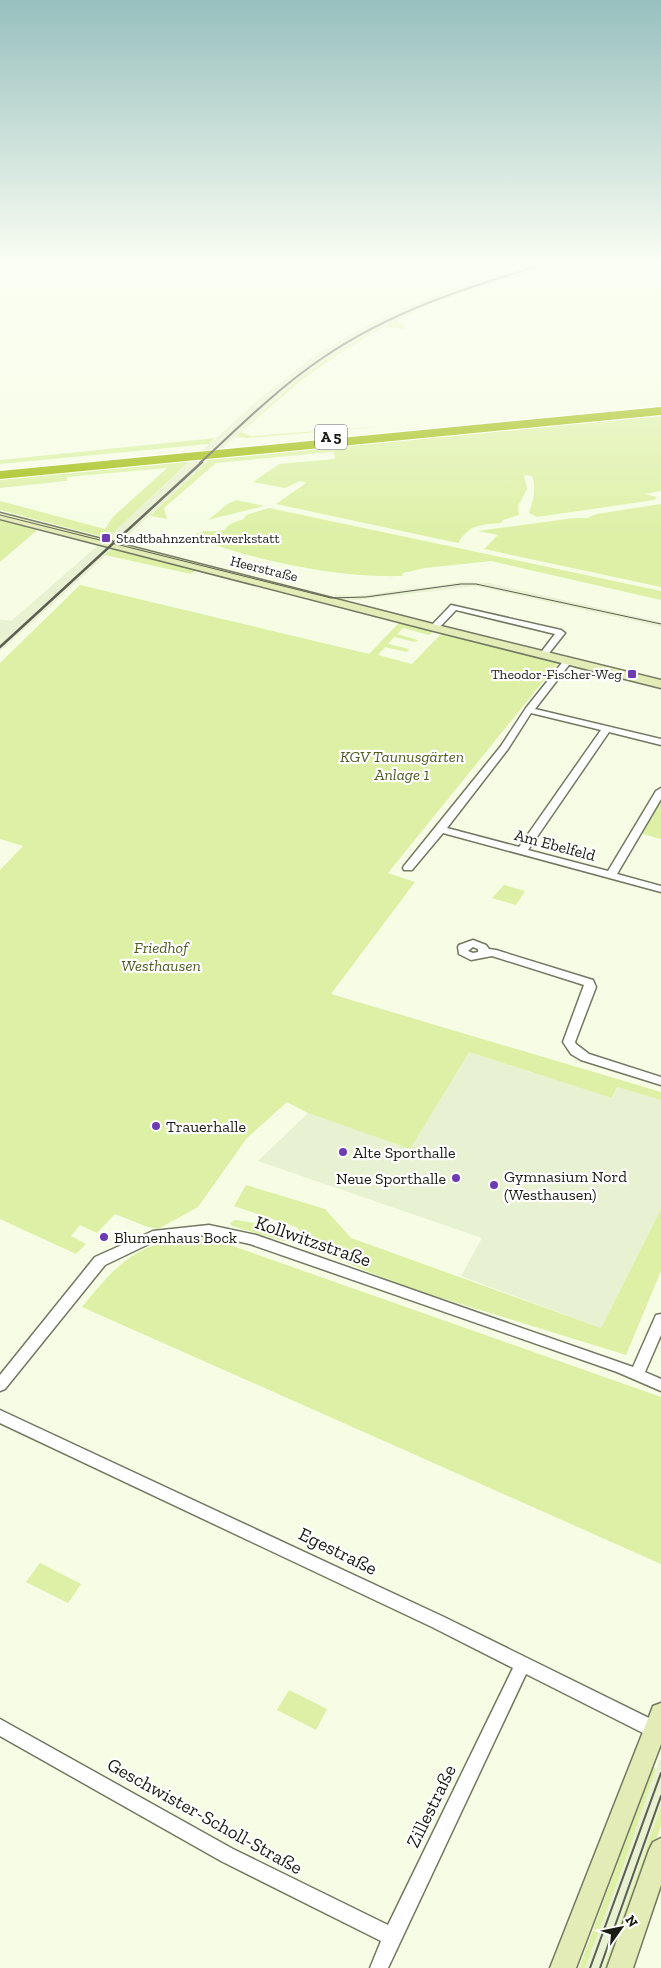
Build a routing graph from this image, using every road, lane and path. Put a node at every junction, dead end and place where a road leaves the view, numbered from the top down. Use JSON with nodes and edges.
{"nodes":[{"id":1,"x":661,"y":404,"type":"edge"},
{"id":2,"x":661,"y":411,"type":"edge"},
{"id":3,"x":0,"y":468,"type":"edge"},
{"id":4,"x":0,"y":475,"type":"edge"},
{"id":5,"x":0,"y":516,"type":"edge"},
{"id":6,"x":434,"y":628,"type":"junction"},
{"id":7,"x":543,"y":655,"type":"junction"},
{"id":8,"x":568,"y":661,"type":"junction"},
{"id":9,"x":661,"y":684,"type":"edge"},
{"id":10,"x":529,"y":710,"type":"junction"},
{"id":11,"x":606,"y":729,"type":"junction"},
{"id":12,"x":661,"y":742,"type":"edge"},
{"id":13,"x":661,"y":791,"type":"edge"},
{"id":14,"x":441,"y":829,"type":"junction"},
{"id":15,"x":522,"y":851,"type":"junction"},
{"id":16,"x":408,"y":868,"type":"dead end"},
{"id":17,"x":611,"y":876,"type":"junction"},
{"id":18,"x":661,"y":889,"type":"edge"},
{"id":19,"x":483,"y":954,"type":"dead end"},
{"id":20,"x":661,"y":1080,"type":"edge"},
{"id":21,"x":661,"y":1319,"type":"edge"},
{"id":22,"x":637,"y":1374,"type":"junction"},
{"id":23,"x":661,"y":1384,"type":"edge"},
{"id":24,"x":0,"y":1385,"type":"edge"},
{"id":25,"x":0,"y":1416,"type":"edge"},
{"id":26,"x":523,"y":1663,"type":"junction"},
{"id":27,"x":658,"y":1722,"type":"edge"},
{"id":28,"x":0,"y":1727,"type":"edge"},
{"id":29,"x":661,"y":1850,"type":"edge"},
{"id":30,"x":392,"y":1937,"type":"junction"},
{"id":31,"x":379,"y":1968,"type":"edge"},
{"id":32,"x":563,"y":1968,"type":"edge"},
{"id":33,"x":620,"y":1968,"type":"edge"}],
"edges":[{"from":1,"to":3,"type":"highway","number":"A 5"},
{"from":2,"to":4,"type":"highway","number":"A 5"},
{"from":5,"to":6,"type":"main road","name":"Heerstraße"},
{"from":6,"to":7,"type":"main road","name":"Heerstraße"},
{"from":6,"to":7,"type":"street"},
{"from":7,"to":8,"type":"main road","name":"Heerstraße"},
{"from":8,"to":9,"type":"main road","name":"Heerstraße"},
{"from":8,"to":10,"type":"street"},
{"from":10,"to":11,"type":"street"},
{"from":10,"to":14,"type":"street"},
{"from":11,"to":12,"type":"street"},
{"from":11,"to":15,"type":"street"},
{"from":13,"to":17,"type":"street"},
{"from":14,"to":15,"type":"street","name":"Am Ebelfeld"},
{"from":14,"to":16,"type":"street"},
{"from":15,"to":17,"type":"street","name":"Am Ebelfeld"},
{"from":17,"to":18,"type":"street","name":"Am Ebelfeld"},
{"from":19,"to":20,"type":"street"},
{"from":21,"to":22,"type":"street"},
{"from":22,"to":23,"type":"street","name":"Kollwitzstraße"},
{"from":22,"to":24,"type":"street","name":"Kollwitzstraße"},
{"from":25,"to":26,"type":"street","name":"Egestraße"},
{"from":26,"to":27,"type":"street","name":"Egestraße"},
{"from":26,"to":30,"type":"street","name":"Zillestraße"},
{"from":27,"to":32,"type":"main road"},
{"from":28,"to":30,"type":"street","name":"Geschwister-Scholl-Straße"},
{"from":29,"to":33,"type":"main road"},
{"from":30,"to":31,"type":"street","name":"Zillestraße"}]}
